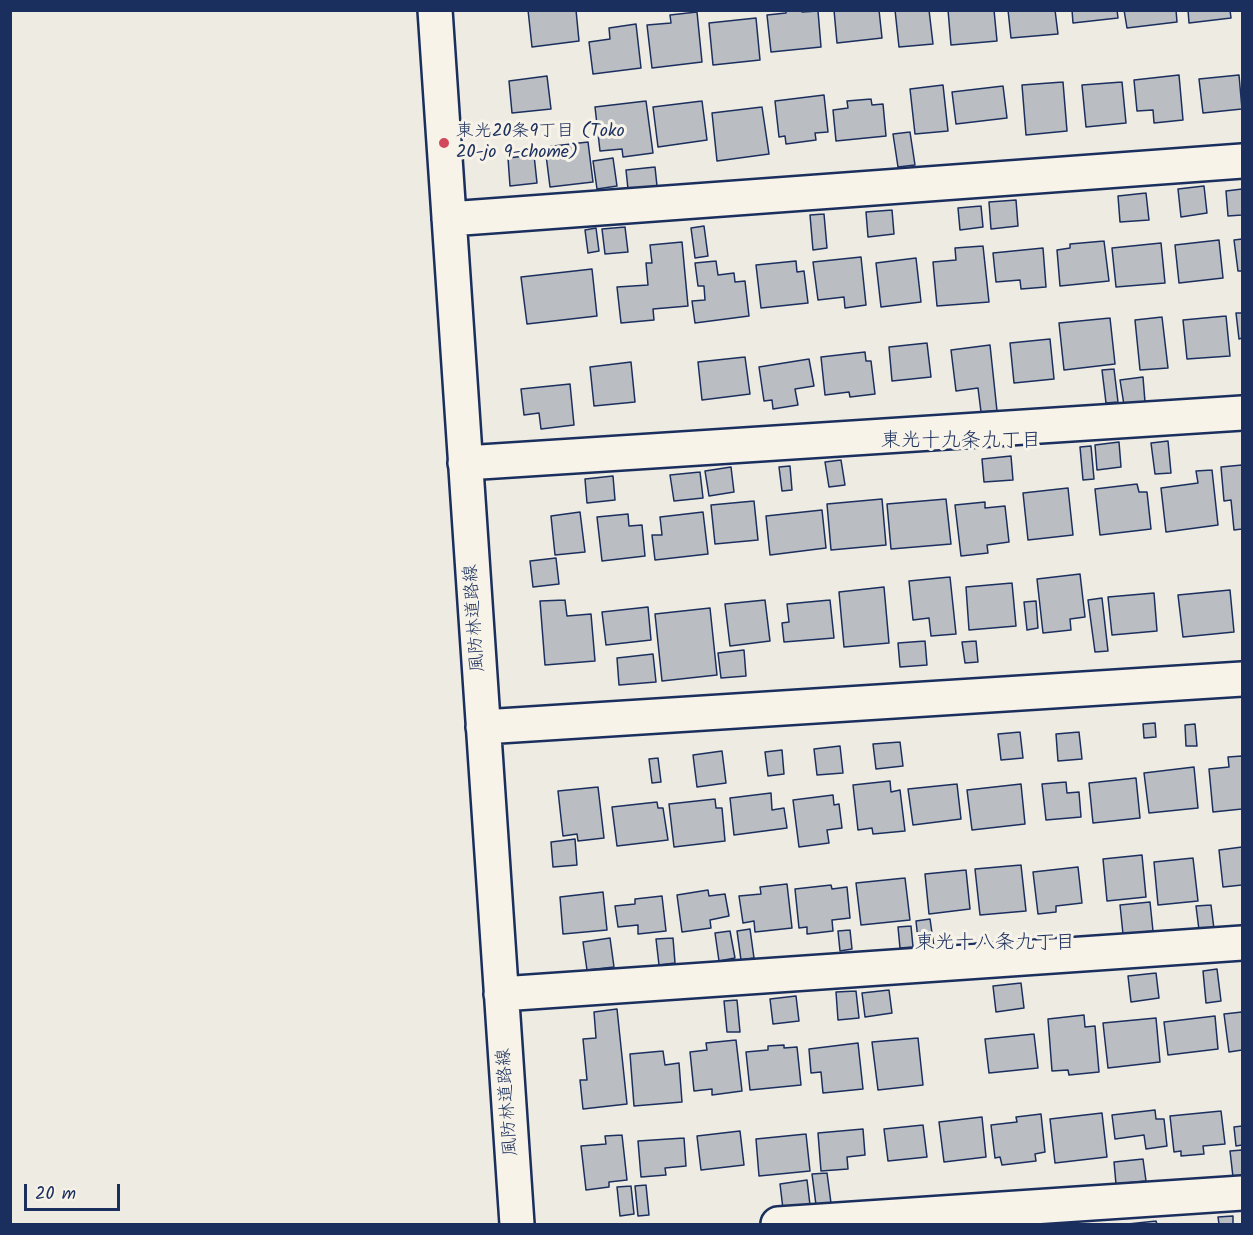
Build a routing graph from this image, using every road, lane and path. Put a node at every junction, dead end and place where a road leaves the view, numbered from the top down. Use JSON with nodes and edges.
{"nodes":[{"id":1,"x":435,"y":10,"type":"edge"},
{"id":2,"x":1242,"y":161,"type":"edge"},
{"id":3,"x":449,"y":219,"type":"junction"},
{"id":4,"x":1242,"y":413,"type":"edge"},
{"id":5,"x":465,"y":463,"type":"junction"},
{"id":6,"x":1242,"y":679,"type":"edge"},
{"id":7,"x":483,"y":727,"type":"junction"},
{"id":8,"x":1242,"y":943,"type":"edge"},
{"id":9,"x":501,"y":994,"type":"junction"},
{"id":10,"x":1242,"y":1193,"type":"edge"},
{"id":11,"x":517,"y":1224,"type":"edge"},
{"id":12,"x":788,"y":1224,"type":"edge"}],
"edges":[{"from":1,"to":3,"type":"street","name":"風防林道路線"},
{"from":2,"to":3,"type":"street"},
{"from":3,"to":5,"type":"street","name":"風防林道路線"},
{"from":4,"to":5,"type":"street"},
{"from":5,"to":7,"type":"street","name":"風防林道路線"},
{"from":6,"to":7,"type":"street"},
{"from":7,"to":9,"type":"street","name":"風防林道路線"},
{"from":8,"to":9,"type":"street"},
{"from":9,"to":11,"type":"street","name":"風防林道路線"},
{"from":10,"to":12,"type":"street"}]}
